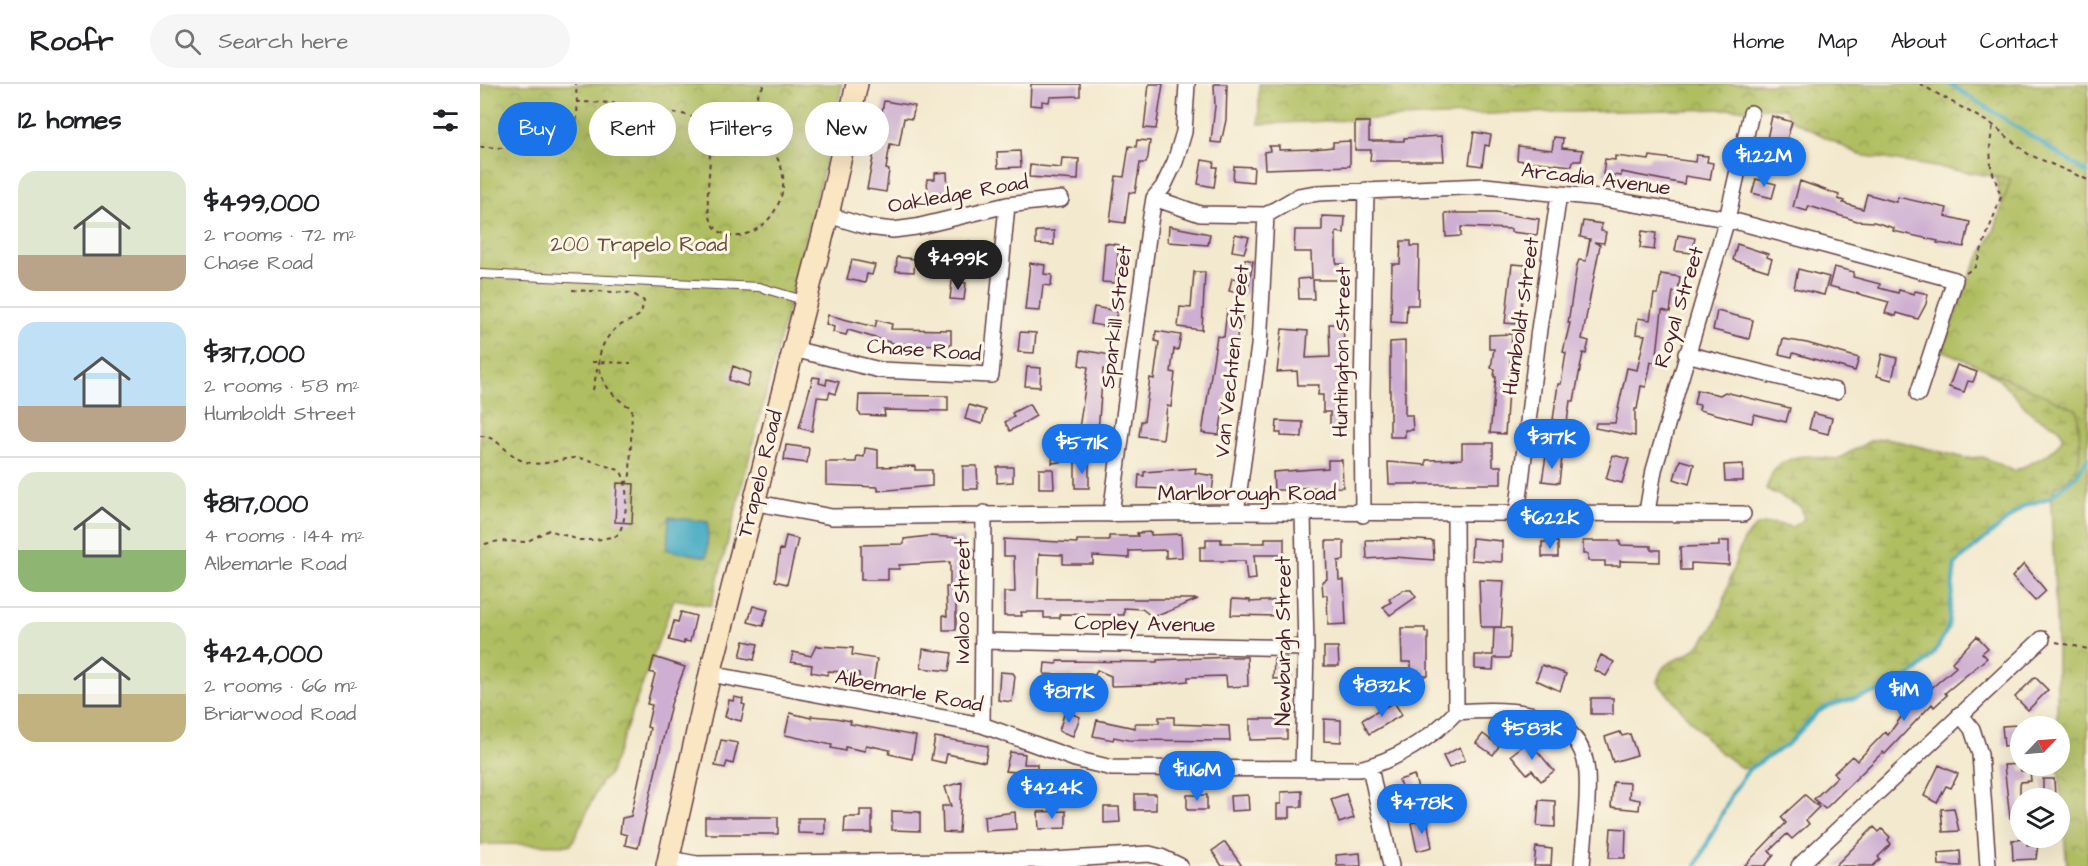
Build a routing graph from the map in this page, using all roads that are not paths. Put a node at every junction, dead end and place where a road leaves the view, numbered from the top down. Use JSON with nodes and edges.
{"nodes":[{"id":1,"x":857,"y":84,"type":"edge"},
{"id":2,"x":1187,"y":84,"type":"edge"},
{"id":3,"x":1750,"y":113,"type":"dead end"},
{"id":4,"x":1366,"y":190,"type":"junction"},
{"id":5,"x":1559,"y":194,"type":"junction"},
{"id":6,"x":1154,"y":198,"type":"junction"},
{"id":7,"x":1061,"y":199,"type":"dead end"},
{"id":8,"x":1007,"y":205,"type":"junction"},
{"id":9,"x":828,"y":215,"type":"junction"},
{"id":10,"x":1266,"y":215,"type":"junction"},
{"id":11,"x":1727,"y":219,"type":"junction"},
{"id":12,"x":480,"y":274,"type":"edge"},
{"id":13,"x":805,"y":301,"type":"junction"},
{"id":14,"x":793,"y":349,"type":"junction"},
{"id":15,"x":1686,"y":354,"type":"junction"},
{"id":16,"x":1836,"y":392,"type":"dead end"},
{"id":17,"x":1918,"y":394,"type":"dead end"},
{"id":18,"x":752,"y":502,"type":"junction"},
{"id":19,"x":1236,"y":512,"type":"junction"},
{"id":20,"x":1647,"y":512,"type":"junction"},
{"id":21,"x":984,"y":513,"type":"junction"},
{"id":22,"x":1303,"y":513,"type":"junction"},
{"id":23,"x":1455,"y":513,"type":"junction"},
{"id":24,"x":1111,"y":514,"type":"junction"},
{"id":25,"x":1743,"y":514,"type":"dead end"},
{"id":26,"x":1363,"y":515,"type":"junction"},
{"id":27,"x":1517,"y":515,"type":"junction"},
{"id":28,"x":2042,"y":639,"type":"road end"},
{"id":29,"x":983,"y":641,"type":"junction"},
{"id":30,"x":1306,"y":648,"type":"junction"},
{"id":31,"x":710,"y":674,"type":"junction"},
{"id":32,"x":1456,"y":712,"type":"junction"},
{"id":33,"x":1960,"y":714,"type":"junction"},
{"id":34,"x":982,"y":725,"type":"junction"},
{"id":35,"x":1370,"y":767,"type":"junction"},
{"id":36,"x":1304,"y":770,"type":"junction"},
{"id":37,"x":668,"y":862,"type":"edge"},
{"id":38,"x":1027,"y":863,"type":"edge"},
{"id":39,"x":836,"y":864,"type":"edge"},
{"id":40,"x":1180,"y":866,"type":"edge"},
{"id":41,"x":1391,"y":866,"type":"edge"},
{"id":42,"x":1582,"y":866,"type":"edge"},
{"id":43,"x":1799,"y":866,"type":"edge"},
{"id":44,"x":1988,"y":866,"type":"edge"}],
"edges":[{"from":1,"to":9,"type":"main road","name":"Trapelo Road"},
{"from":2,"to":6,"type":"street"},
{"from":3,"to":11,"type":"street","name":"Royal Street"},
{"from":4,"to":5,"type":"street","name":"Arcadia Avenue"},
{"from":4,"to":10,"type":"street","name":"Arcadia Avenue"},
{"from":4,"to":26,"type":"street","name":"Huntington Street"},
{"from":5,"to":11,"type":"street","name":"Arcadia Avenue"},
{"from":5,"to":27,"type":"street","name":"Humboldt Street"},
{"from":6,"to":10,"type":"street"},
{"from":6,"to":24,"type":"street","name":"Sparkill Street"},
{"from":7,"to":8,"type":"street","name":"Oakledge Road"},
{"from":8,"to":9,"type":"street","name":"Oakledge Road"},
{"from":8,"to":14,"type":"street","name":"Chase Road"},
{"from":9,"to":13,"type":"main road","name":"Trapelo Road"},
{"from":10,"to":19,"type":"street","name":"Van Vechten Street"},
{"from":11,"to":15,"type":"street","name":"Royal Street"},
{"from":11,"to":17,"type":"street","name":"Arcadia Avenue"},
{"from":12,"to":13,"type":"lane"},
{"from":13,"to":14,"type":"main road","name":"Trapelo Road"},
{"from":14,"to":18,"type":"main road","name":"Trapelo Road"},
{"from":15,"to":16,"type":"street"},
{"from":15,"to":20,"type":"street","name":"Royal Street"},
{"from":18,"to":21,"type":"street","name":"Marlborough Road"},
{"from":18,"to":31,"type":"main road","name":"Trapelo Road"},
{"from":19,"to":22,"type":"street","name":"Marlborough Road"},
{"from":19,"to":24,"type":"street","name":"Marlborough Road"},
{"from":20,"to":25,"type":"street","name":"Marlborough Road"},
{"from":20,"to":27,"type":"street","name":"Marlborough Road"},
{"from":21,"to":24,"type":"street","name":"Marlborough Road"},
{"from":21,"to":29,"type":"street","name":"Ivaloo Street"},
{"from":22,"to":26,"type":"street","name":"Marlborough Road"},
{"from":22,"to":30,"type":"street","name":"Newburgh Street"},
{"from":23,"to":26,"type":"street","name":"Marlborough Road"},
{"from":23,"to":27,"type":"street","name":"Marlborough Road"},
{"from":23,"to":32,"type":"street"},
{"from":28,"to":33,"type":"street"},
{"from":29,"to":30,"type":"street","name":"Copley Avenue"},
{"from":29,"to":34,"type":"street","name":"Ivaloo Street"},
{"from":30,"to":36,"type":"street","name":"Newburgh Street"},
{"from":31,"to":34,"type":"street","name":"Albemarle Road"},
{"from":31,"to":37,"type":"main road","name":"Trapelo Road"},
{"from":32,"to":35,"type":"street","name":"Albemarle Road"},
{"from":32,"to":42,"type":"street"},
{"from":33,"to":43,"type":"street"},
{"from":33,"to":44,"type":"street"},
{"from":34,"to":36,"type":"street","name":"Albemarle Road"},
{"from":35,"to":36,"type":"street","name":"Albemarle Road"},
{"from":35,"to":41,"type":"street"},
{"from":37,"to":39,"type":"street"},
{"from":38,"to":39,"type":"street"},
{"from":38,"to":40,"type":"street"}]}
